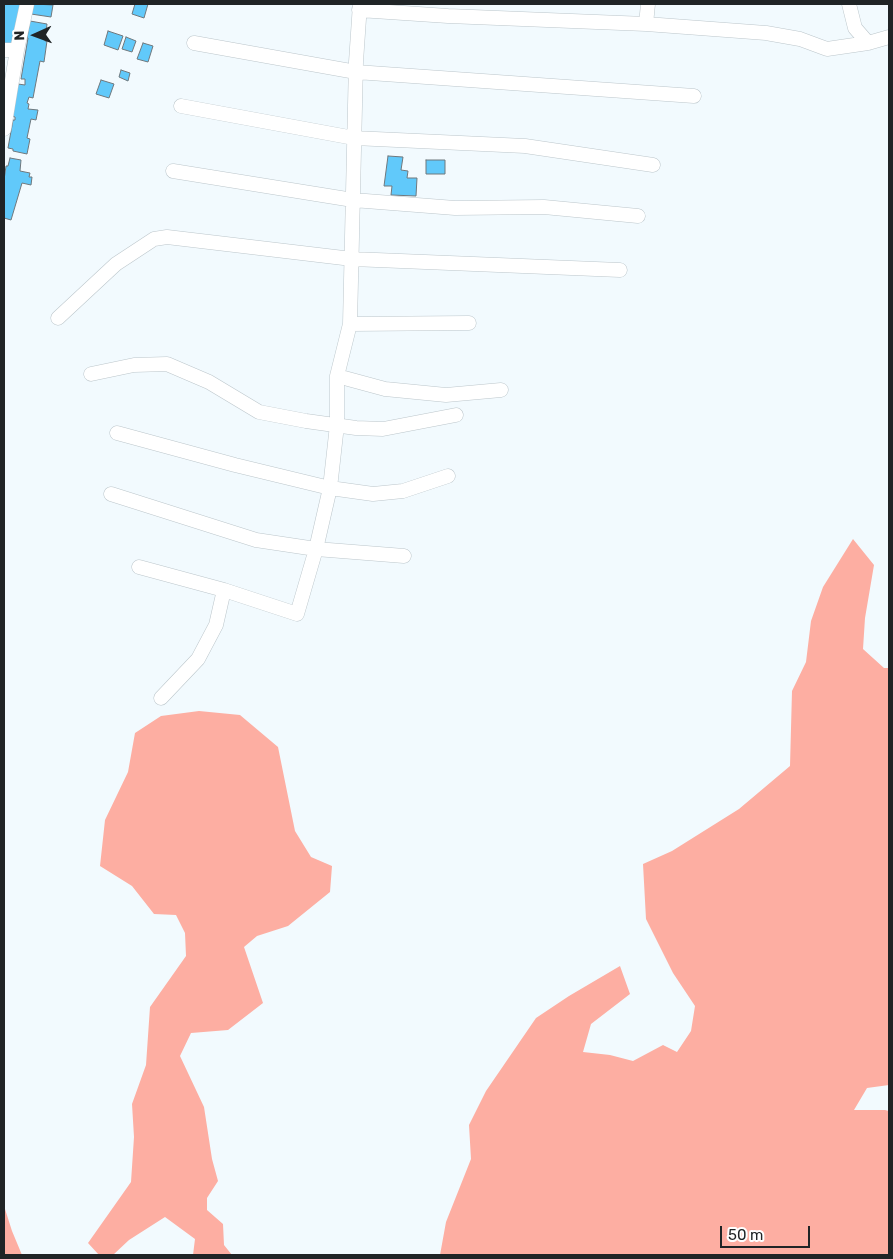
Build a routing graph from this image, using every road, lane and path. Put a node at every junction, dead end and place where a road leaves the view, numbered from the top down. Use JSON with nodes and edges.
{"nodes":[{"id":1,"x":27,"y":4,"type":"edge"},
{"id":2,"x":648,"y":4,"type":"edge"},
{"id":3,"x":849,"y":4,"type":"edge"},
{"id":4,"x":360,"y":7,"type":"edge"},
{"id":5,"x":449,"y":10,"type":"edge"},
{"id":6,"x":646,"y":24,"type":"junction"},
{"id":7,"x":889,"y":36,"type":"edge"},
{"id":8,"x":194,"y":43,"type":"dead end"},
{"id":9,"x":868,"y":43,"type":"junction"},
{"id":10,"x":10,"y":50,"type":"edge"},
{"id":11,"x":356,"y":72,"type":"junction"},
{"id":12,"x":694,"y":96,"type":"dead end"},
{"id":13,"x":181,"y":106,"type":"dead end"},
{"id":14,"x":4,"y":129,"type":"edge"},
{"id":15,"x":354,"y":138,"type":"junction"},
{"id":16,"x":653,"y":164,"type":"dead end"},
{"id":17,"x":173,"y":171,"type":"dead end"},
{"id":18,"x":353,"y":200,"type":"junction"},
{"id":19,"x":638,"y":216,"type":"dead end"},
{"id":20,"x":352,"y":259,"type":"junction"},
{"id":21,"x":620,"y":270,"type":"dead end"},
{"id":22,"x":58,"y":318,"type":"dead end"},
{"id":23,"x":469,"y":323,"type":"dead end"},
{"id":24,"x":350,"y":324,"type":"junction"},
{"id":25,"x":91,"y":374,"type":"dead end"},
{"id":26,"x":337,"y":376,"type":"junction"},
{"id":27,"x":501,"y":390,"type":"dead end"},
{"id":28,"x":456,"y":415,"type":"dead end"},
{"id":29,"x":337,"y":425,"type":"junction"},
{"id":30,"x":117,"y":433,"type":"dead end"},
{"id":31,"x":448,"y":476,"type":"dead end"},
{"id":32,"x":330,"y":488,"type":"junction"},
{"id":33,"x":111,"y":494,"type":"dead end"},
{"id":34,"x":316,"y":549,"type":"junction"},
{"id":35,"x":404,"y":556,"type":"dead end"},
{"id":36,"x":140,"y":567,"type":"dead end"},
{"id":37,"x":224,"y":590,"type":"junction"},
{"id":38,"x":161,"y":698,"type":"dead end"}],
"edges":[{"from":1,"to":10,"type":"street"},
{"from":2,"to":6,"type":"street"},
{"from":3,"to":9,"type":"street"},
{"from":4,"to":5,"type":"street"},
{"from":4,"to":11,"type":"street"},
{"from":5,"to":6,"type":"street"},
{"from":6,"to":9,"type":"street"},
{"from":7,"to":9,"type":"street"},
{"from":8,"to":11,"type":"street"},
{"from":10,"to":14,"type":"street"},
{"from":11,"to":12,"type":"street"},
{"from":11,"to":15,"type":"street"},
{"from":13,"to":15,"type":"street"},
{"from":15,"to":16,"type":"street"},
{"from":15,"to":18,"type":"street"},
{"from":17,"to":18,"type":"street"},
{"from":18,"to":19,"type":"street"},
{"from":18,"to":20,"type":"street"},
{"from":20,"to":21,"type":"street"},
{"from":20,"to":22,"type":"street"},
{"from":20,"to":24,"type":"street"},
{"from":23,"to":24,"type":"street"},
{"from":24,"to":26,"type":"street"},
{"from":25,"to":29,"type":"street"},
{"from":26,"to":27,"type":"street"},
{"from":26,"to":29,"type":"street"},
{"from":28,"to":29,"type":"street"},
{"from":29,"to":32,"type":"street"},
{"from":30,"to":32,"type":"street"},
{"from":31,"to":32,"type":"street"},
{"from":32,"to":34,"type":"street"},
{"from":33,"to":34,"type":"street"},
{"from":34,"to":35,"type":"street"},
{"from":34,"to":37,"type":"street"},
{"from":36,"to":37,"type":"street"},
{"from":37,"to":38,"type":"street"}]}
